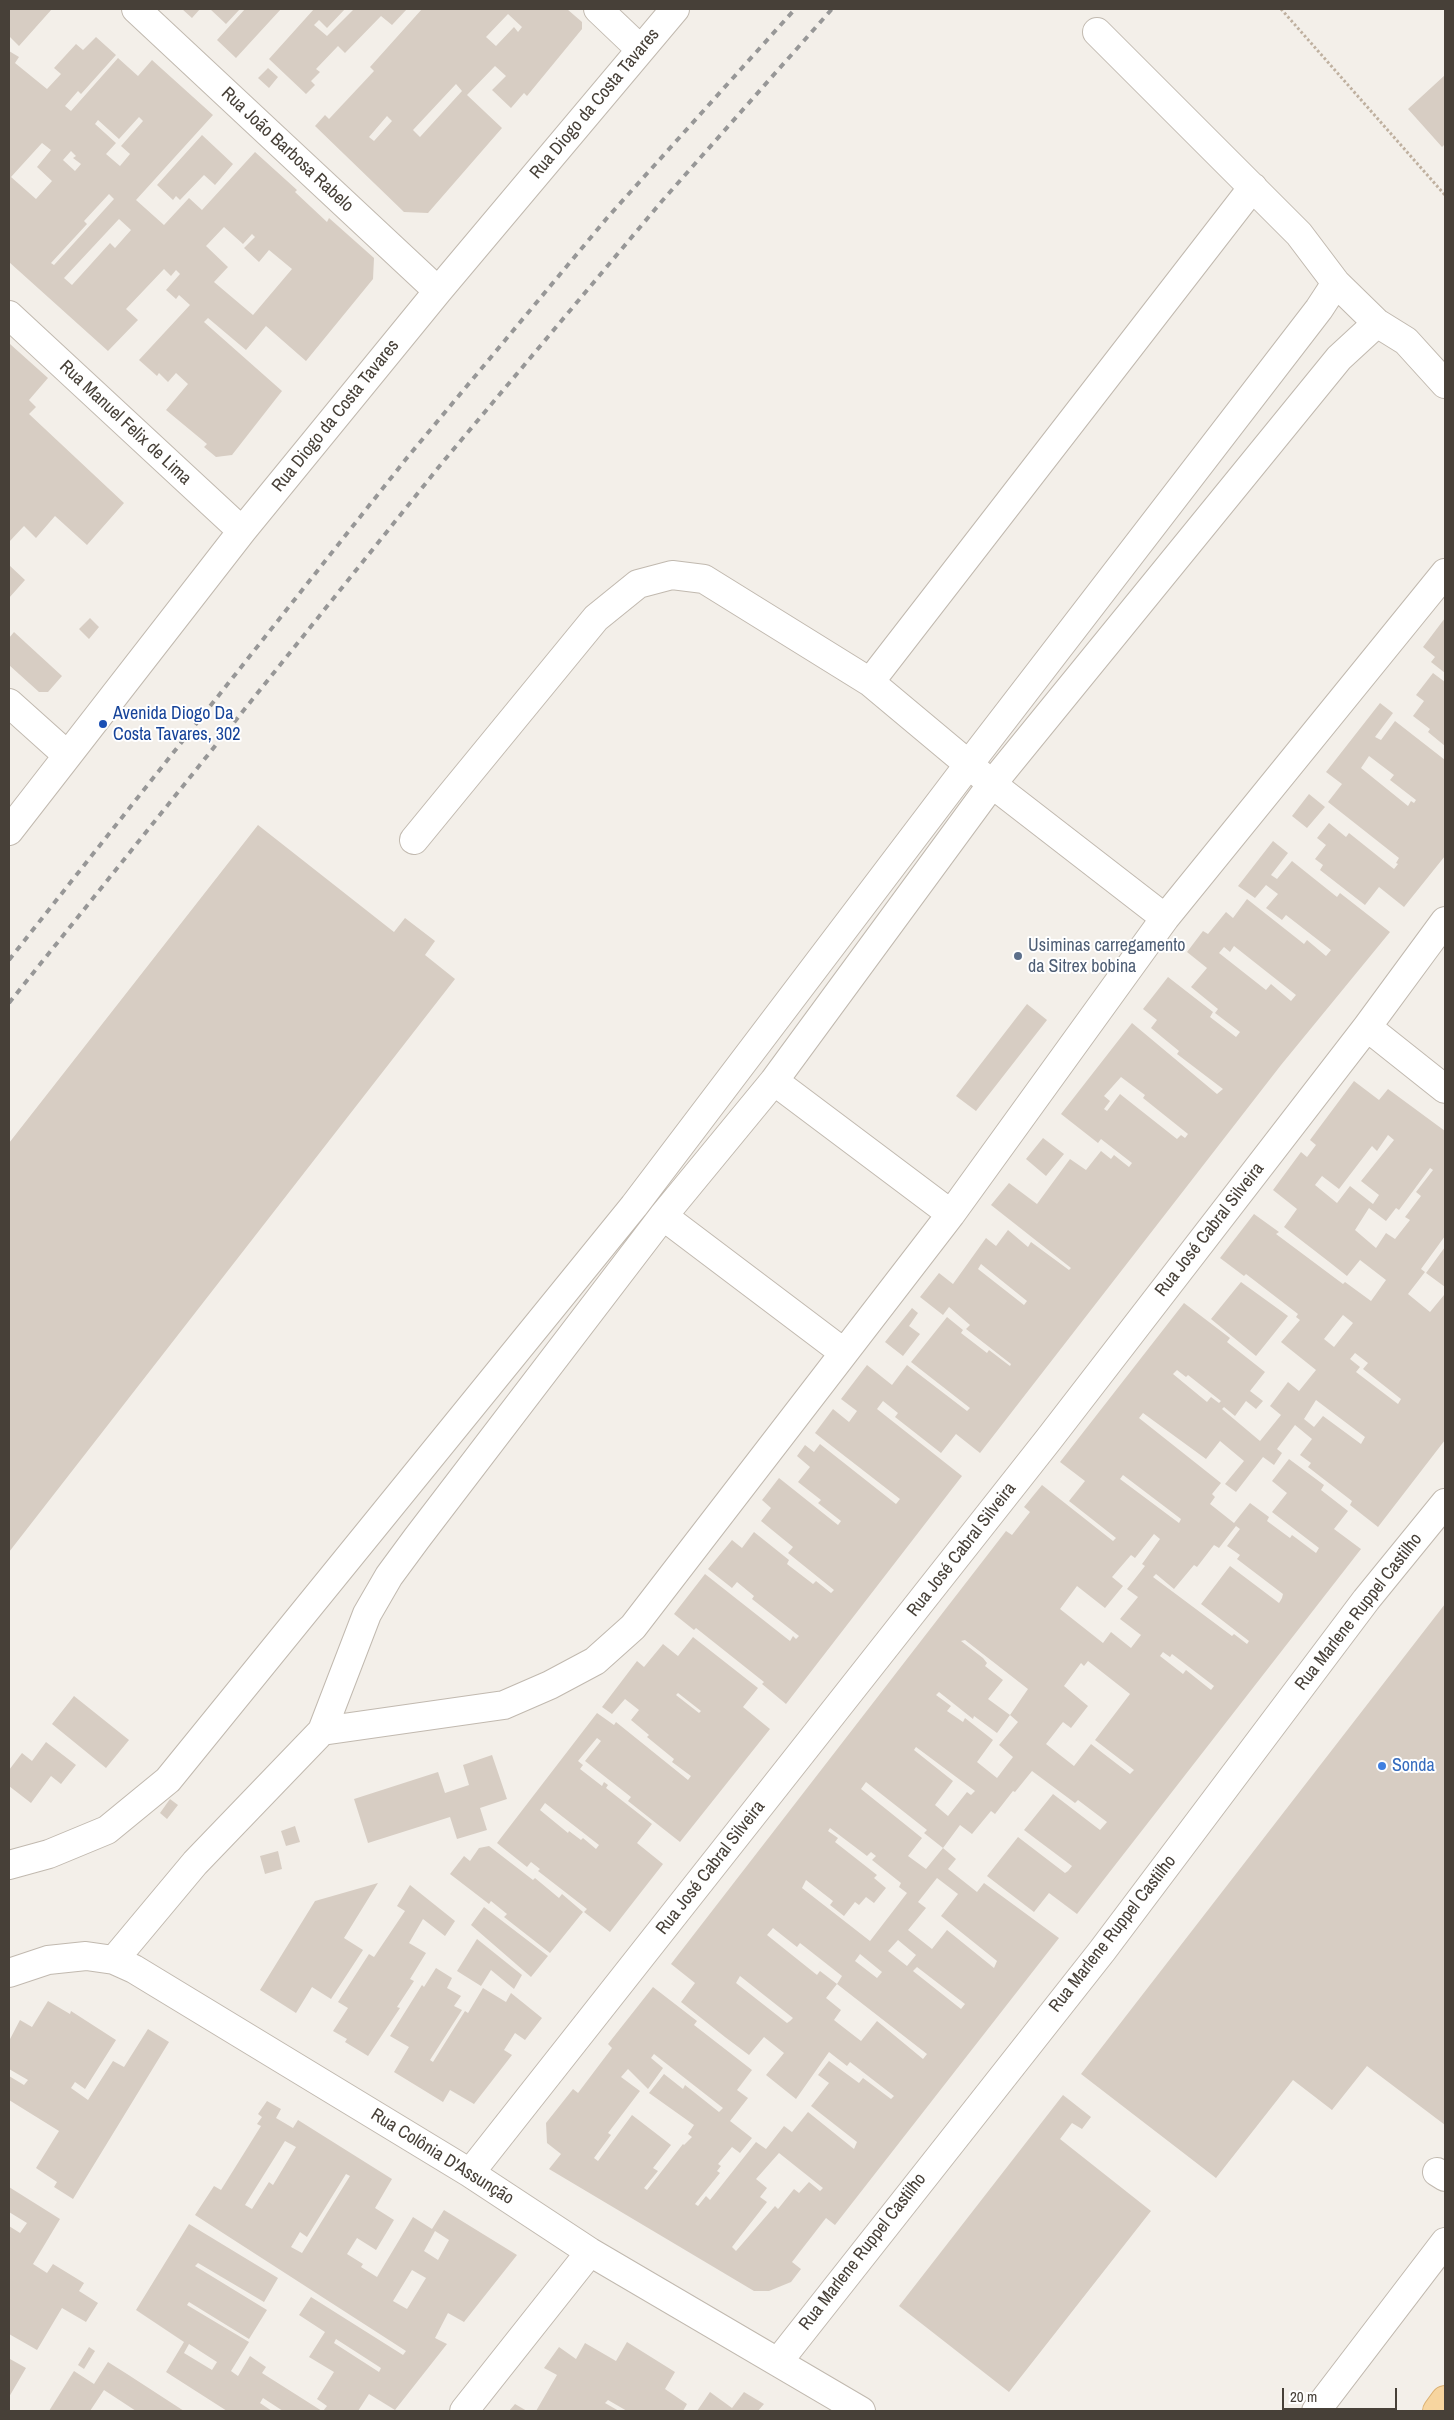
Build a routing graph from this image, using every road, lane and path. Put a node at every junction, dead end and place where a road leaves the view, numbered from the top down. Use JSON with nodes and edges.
{"nodes":[{"id":1,"x":136,"y":9,"type":"edge"},
{"id":2,"x":598,"y":9,"type":"edge"},
{"id":3,"x":675,"y":9,"type":"edge"},
{"id":4,"x":1281,"y":9,"type":"edge"},
{"id":5,"x":1097,"y":32,"type":"dead end"},
{"id":6,"x":640,"y":49,"type":"junction"},
{"id":7,"x":1254,"y":187,"type":"junction"},
{"id":8,"x":1445,"y":194,"type":"edge"},
{"id":9,"x":1336,"y":283,"type":"junction"},
{"id":10,"x":438,"y":291,"type":"junction"},
{"id":11,"x":9,"y":315,"type":"edge"},
{"id":12,"x":1377,"y":323,"type":"junction"},
{"id":13,"x":1445,"y":384,"type":"edge"},
{"id":14,"x":242,"y":531,"type":"junction"},
{"id":15,"x":1445,"y":573,"type":"edge"},
{"id":16,"x":870,"y":682,"type":"junction"},
{"id":17,"x":9,"y":704,"type":"edge"},
{"id":18,"x":67,"y":756,"type":"junction"},
{"id":19,"x":969,"y":764,"type":"junction"},
{"id":20,"x":992,"y":784,"type":"junction"},
{"id":21,"x":9,"y":831,"type":"edge"},
{"id":22,"x":414,"y":840,"type":"dead end"},
{"id":23,"x":1165,"y":918,"type":"junction"},
{"id":24,"x":1445,"y":921,"type":"edge"},
{"id":25,"x":1367,"y":1026,"type":"junction"},
{"id":26,"x":774,"y":1081,"type":"junction"},
{"id":27,"x":1445,"y":1090,"type":"edge"},
{"id":28,"x":951,"y":1214,"type":"junction"},
{"id":29,"x":663,"y":1216,"type":"junction"},
{"id":30,"x":843,"y":1352,"type":"junction"},
{"id":31,"x":1445,"y":1503,"type":"edge"},
{"id":32,"x":322,"y":1731,"type":"junction"},
{"id":33,"x":9,"y":1864,"type":"edge"},
{"id":34,"x":114,"y":1960,"type":"junction"},
{"id":35,"x":9,"y":1973,"type":"edge"},
{"id":36,"x":470,"y":2173,"type":"junction"},
{"id":37,"x":1445,"y":2242,"type":"edge"},
{"id":38,"x":590,"y":2252,"type":"junction"},
{"id":39,"x":778,"y":2362,"type":"junction"},
{"id":40,"x":1445,"y":2400,"type":"edge"},
{"id":41,"x":464,"y":2411,"type":"edge"},
{"id":42,"x":860,"y":2411,"type":"edge"},
{"id":43,"x":1316,"y":2411,"type":"edge"},
{"id":44,"x":1437,"y":2411,"type":"edge"}],
"edges":[{"from":1,"to":10,"type":"street","name":"Rua João Barbosa Rabelo"},
{"from":2,"to":6,"type":"street"},
{"from":3,"to":6,"type":"street","name":"Rua Diogo da Costa Tavares"},
{"from":4,"to":8,"type":"path"},
{"from":5,"to":7,"type":"street"},
{"from":6,"to":10,"type":"street","name":"Rua Diogo da Costa Tavares"},
{"from":7,"to":9,"type":"street"},
{"from":7,"to":16,"type":"street"},
{"from":9,"to":12,"type":"street"},
{"from":9,"to":19,"type":"street"},
{"from":10,"to":14,"type":"street","name":"Rua Diogo da Costa Tavares"},
{"from":11,"to":14,"type":"street","name":"Rua Manuel Felix de Lima"},
{"from":12,"to":13,"type":"street"},
{"from":12,"to":20,"type":"street"},
{"from":14,"to":18,"type":"street","name":"Rua Diogo da Costa Tavares"},
{"from":15,"to":23,"type":"street"},
{"from":16,"to":19,"type":"street"},
{"from":16,"to":22,"type":"street"},
{"from":17,"to":18,"type":"street"},
{"from":18,"to":21,"type":"street","name":"Rua Diogo da Costa Tavares"},
{"from":19,"to":20,"type":"street"},
{"from":19,"to":33,"type":"street"},
{"from":20,"to":23,"type":"street"},
{"from":20,"to":26,"type":"street"},
{"from":23,"to":28,"type":"street"},
{"from":24,"to":25,"type":"street","name":"Rua José Cabral Silveira"},
{"from":25,"to":27,"type":"street"},
{"from":25,"to":36,"type":"street","name":"Rua José Cabral Silveira"},
{"from":26,"to":28,"type":"street"},
{"from":26,"to":29,"type":"street"},
{"from":28,"to":30,"type":"street"},
{"from":29,"to":30,"type":"street"},
{"from":29,"to":32,"type":"street"},
{"from":30,"to":32,"type":"street"},
{"from":31,"to":39,"type":"street","name":"Rua Marlene Ruppel Castilho"},
{"from":32,"to":34,"type":"street"},
{"from":34,"to":35,"type":"street","name":"Rua Colônia D'Assunção"},
{"from":34,"to":36,"type":"street","name":"Rua Colônia D'Assunção"},
{"from":36,"to":38,"type":"street","name":"Rua Colônia D'Assunção"},
{"from":37,"to":43,"type":"street"},
{"from":38,"to":39,"type":"street","name":"Rua Colônia D'Assunção"},
{"from":38,"to":41,"type":"street"},
{"from":39,"to":42,"type":"street","name":"Rua Colônia D'Assunção"},
{"from":40,"to":44,"type":"main road"}]}
